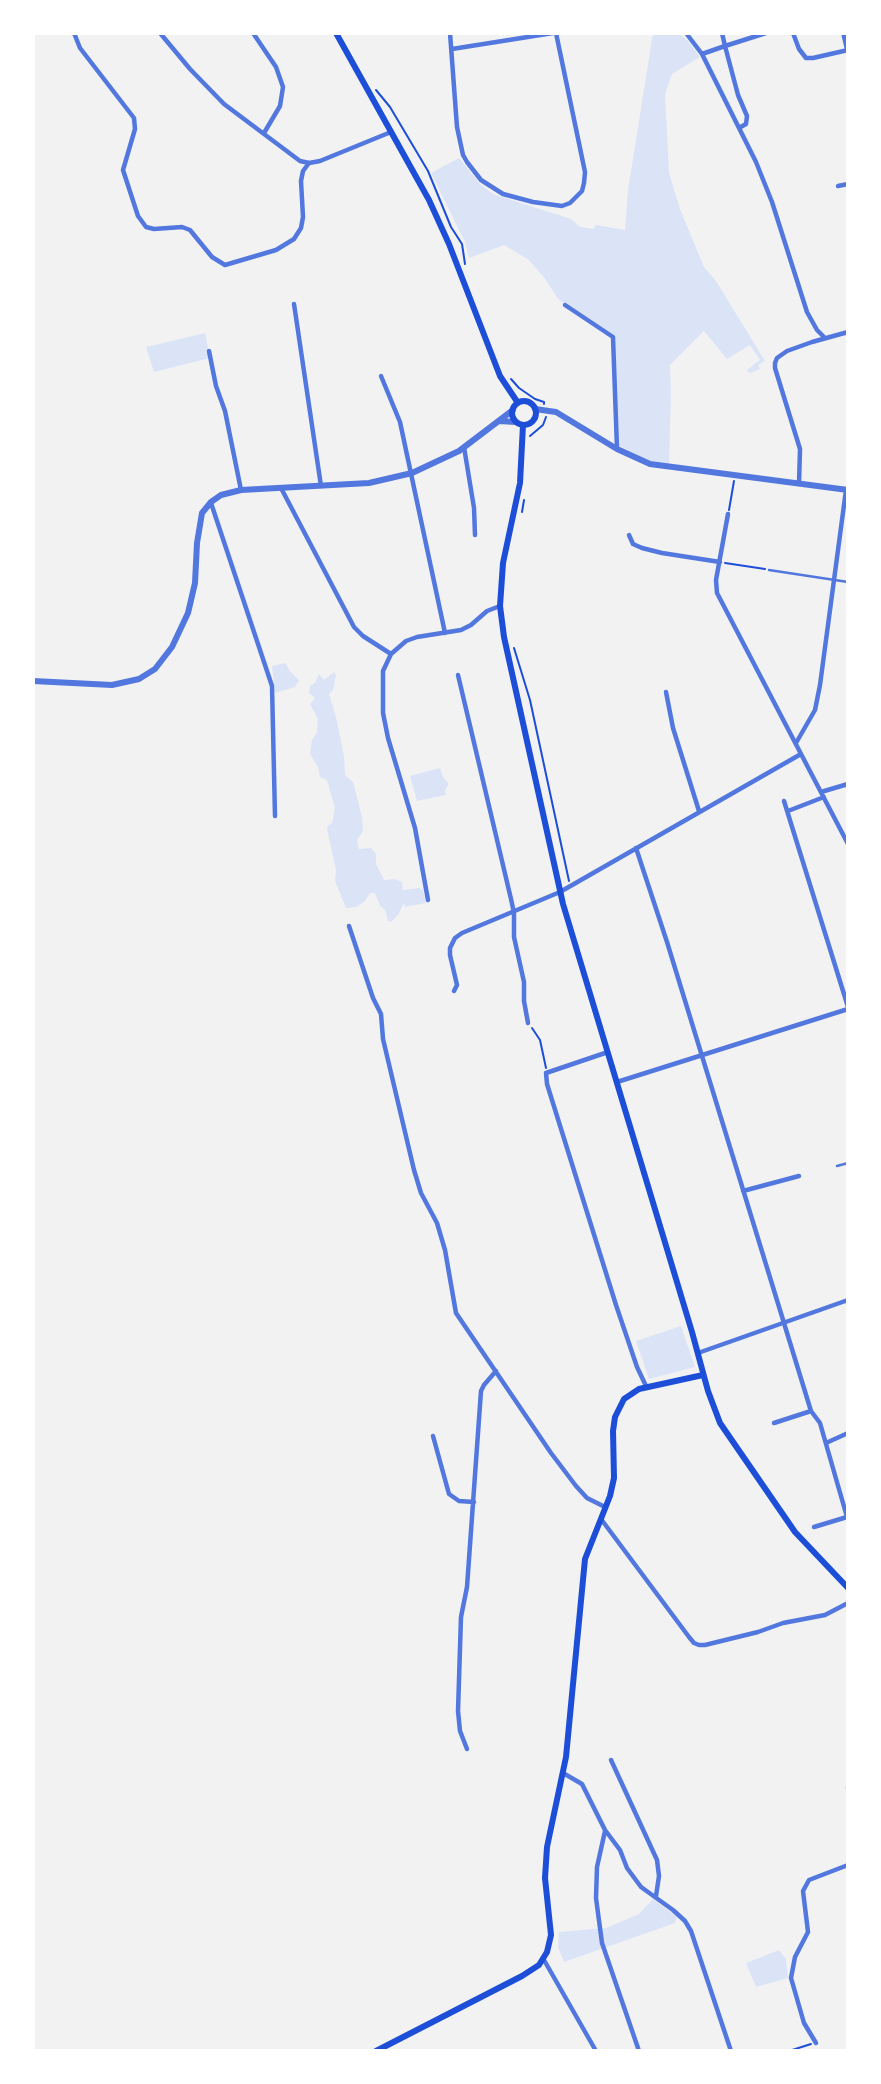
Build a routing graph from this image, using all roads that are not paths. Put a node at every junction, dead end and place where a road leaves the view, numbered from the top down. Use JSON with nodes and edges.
{"nodes":[{"id":1,"x":74,"y":33,"type":"edge"},
{"id":2,"x":160,"y":33,"type":"edge"},
{"id":3,"x":253,"y":33,"type":"edge"},
{"id":4,"x":336,"y":33,"type":"edge"},
{"id":5,"x":450,"y":33,"type":"edge"},
{"id":6,"x":555,"y":33,"type":"edge"},
{"id":7,"x":686,"y":33,"type":"edge"},
{"id":8,"x":722,"y":33,"type":"edge"},
{"id":9,"x":766,"y":33,"type":"edge"},
{"id":10,"x":793,"y":33,"type":"edge"},
{"id":11,"x":844,"y":33,"type":"edge"},
{"id":12,"x":725,"y":46,"type":"junction"},
{"id":13,"x":452,"y":49,"type":"junction"},
{"id":14,"x":848,"y":50,"type":"edge"},
{"id":15,"x":702,"y":54,"type":"junction"},
{"id":16,"x":739,"y":128,"type":"junction"},
{"id":17,"x":392,"y":132,"type":"junction"},
{"id":18,"x":264,"y":133,"type":"junction"},
{"id":19,"x":309,"y":163,"type":"junction"},
{"id":20,"x":848,"y":184,"type":"edge"},
{"id":21,"x":838,"y":187,"type":"dead end"},
{"id":22,"x":294,"y":304,"type":"dead end"},
{"id":23,"x":565,"y":305,"type":"dead end"},
{"id":24,"x":848,"y":332,"type":"edge"},
{"id":25,"x":825,"y":338,"type":"junction"},
{"id":26,"x":209,"y":351,"type":"dead end"},
{"id":27,"x":381,"y":376,"type":"dead end"},
{"id":28,"x":517,"y":403,"type":"junction"},
{"id":29,"x":535,"y":409,"type":"junction"},
{"id":30,"x":513,"y":410,"type":"junction"},
{"id":31,"x":499,"y":421,"type":"junction"},
{"id":32,"x":520,"y":423,"type":"junction"},
{"id":33,"x":464,"y":447,"type":"junction"},
{"id":34,"x":617,"y":449,"type":"junction"},
{"id":35,"x":412,"y":473,"type":"junction"},
{"id":36,"x":799,"y":485,"type":"junction"},
{"id":37,"x":321,"y":486,"type":"junction"},
{"id":38,"x":281,"y":488,"type":"junction"},
{"id":39,"x":241,"y":490,"type":"junction"},
{"id":40,"x":847,"y":490,"type":"edge"},
{"id":41,"x":211,"y":502,"type":"junction"},
{"id":42,"x":728,"y":514,"type":"road end"},
{"id":43,"x":475,"y":535,"type":"dead end"},
{"id":44,"x":629,"y":535,"type":"dead end"},
{"id":45,"x":720,"y":562,"type":"junction"},
{"id":46,"x":769,"y":570,"type":"road end"},
{"id":47,"x":834,"y":580,"type":"junction"},
{"id":48,"x":848,"y":582,"type":"edge"},
{"id":49,"x":500,"y":606,"type":"junction"},
{"id":50,"x":445,"y":633,"type":"junction"},
{"id":51,"x":391,"y":654,"type":"junction"},
{"id":52,"x":458,"y":675,"type":"dead end"},
{"id":53,"x":33,"y":681,"type":"edge"},
{"id":54,"x":666,"y":692,"type":"dead end"},
{"id":55,"x":796,"y":743,"type":"junction"},
{"id":56,"x":801,"y":754,"type":"junction"},
{"id":57,"x":848,"y":784,"type":"edge"},
{"id":58,"x":823,"y":795,"type":"junction"},
{"id":59,"x":785,"y":801,"type":"dead end"},
{"id":60,"x":699,"y":811,"type":"junction"},
{"id":61,"x":788,"y":811,"type":"junction"},
{"id":62,"x":275,"y":816,"type":"dead end"},
{"id":63,"x":848,"y":844,"type":"edge"},
{"id":64,"x":636,"y":848,"type":"junction"},
{"id":65,"x":560,"y":892,"type":"junction"},
{"id":66,"x":428,"y":900,"type":"dead end"},
{"id":67,"x":514,"y":913,"type":"junction"},
{"id":68,"x":349,"y":926,"type":"dead end"},
{"id":69,"x":454,"y":991,"type":"dead end"},
{"id":70,"x":848,"y":1008,"type":"edge"},
{"id":71,"x":528,"y":1023,"type":"road end"},
{"id":72,"x":608,"y":1052,"type":"junction"},
{"id":73,"x":701,"y":1054,"type":"junction"},
{"id":74,"x":617,"y":1082,"type":"junction"},
{"id":75,"x":848,"y":1163,"type":"edge"},
{"id":76,"x":837,"y":1166,"type":"dead end"},
{"id":77,"x":799,"y":1176,"type":"dead end"},
{"id":78,"x":743,"y":1191,"type":"junction"},
{"id":79,"x":848,"y":1300,"type":"edge"},
{"id":80,"x":783,"y":1322,"type":"junction"},
{"id":81,"x":698,"y":1353,"type":"junction"},
{"id":82,"x":496,"y":1370,"type":"junction"},
{"id":83,"x":703,"y":1375,"type":"junction"},
{"id":84,"x":646,"y":1386,"type":"junction"},
{"id":85,"x":811,"y":1412,"type":"junction"},
{"id":86,"x":774,"y":1423,"type":"dead end"},
{"id":87,"x":848,"y":1433,"type":"edge"},
{"id":88,"x":433,"y":1436,"type":"dead end"},
{"id":89,"x":826,"y":1443,"type":"junction"},
{"id":90,"x":474,"y":1502,"type":"junction"},
{"id":91,"x":606,"y":1507,"type":"junction"},
{"id":92,"x":601,"y":1519,"type":"junction"},
{"id":93,"x":814,"y":1527,"type":"dead end"},
{"id":94,"x":848,"y":1588,"type":"edge"},
{"id":95,"x":848,"y":1603,"type":"edge"},
{"id":96,"x":467,"y":1749,"type":"dead end"},
{"id":97,"x":611,"y":1760,"type":"dead end"},
{"id":98,"x":563,"y":1773,"type":"junction"},
{"id":99,"x":605,"y":1830,"type":"junction"},
{"id":100,"x":848,"y":1865,"type":"edge"},
{"id":101,"x":656,"y":1896,"type":"junction"},
{"id":102,"x":544,"y":1959,"type":"junction"},
{"id":103,"x":816,"y":2043,"type":"road end"},
{"id":104,"x":376,"y":2051,"type":"edge"},
{"id":105,"x":596,"y":2051,"type":"edge"},
{"id":106,"x":639,"y":2051,"type":"edge"},
{"id":107,"x":731,"y":2051,"type":"edge"}],
"edges":[{"from":1,"to":19,"type":"street"},
{"from":2,"to":18,"type":"street"},
{"from":3,"to":18,"type":"street"},
{"from":4,"to":17,"type":"main road"},
{"from":5,"to":13,"type":"street"},
{"from":6,"to":13,"type":"street"},
{"from":6,"to":13,"type":"street"},
{"from":7,"to":15,"type":"street"},
{"from":8,"to":12,"type":"street"},
{"from":9,"to":12,"type":"street"},
{"from":10,"to":14,"type":"street"},
{"from":11,"to":14,"type":"street"},
{"from":12,"to":15,"type":"street"},
{"from":12,"to":16,"type":"street"},
{"from":15,"to":16,"type":"street"},
{"from":16,"to":25,"type":"street"},
{"from":17,"to":19,"type":"street"},
{"from":17,"to":28,"type":"main road"},
{"from":18,"to":19,"type":"street"},
{"from":20,"to":21,"type":"street"},
{"from":22,"to":37,"type":"street"},
{"from":23,"to":34,"type":"street"},
{"from":24,"to":25,"type":"street"},
{"from":25,"to":36,"type":"street"},
{"from":26,"to":39,"type":"street"},
{"from":27,"to":35,"type":"street"},
{"from":28,"to":29,"type":"main road"},
{"from":28,"to":30,"type":"main road"},
{"from":29,"to":32,"type":"main road"},
{"from":29,"to":34,"type":"street"},
{"from":30,"to":31,"type":"street"},
{"from":30,"to":32,"type":"main road"},
{"from":31,"to":32,"type":"street"},
{"from":31,"to":33,"type":"street"},
{"from":32,"to":49,"type":"main road"},
{"from":33,"to":35,"type":"street"},
{"from":33,"to":43,"type":"street"},
{"from":34,"to":36,"type":"street"},
{"from":35,"to":37,"type":"street"},
{"from":35,"to":50,"type":"street"},
{"from":36,"to":40,"type":"street"},
{"from":37,"to":38,"type":"street"},
{"from":38,"to":39,"type":"street"},
{"from":38,"to":51,"type":"street"},
{"from":39,"to":41,"type":"street"},
{"from":40,"to":47,"type":"street"},
{"from":41,"to":53,"type":"street"},
{"from":41,"to":62,"type":"street"},
{"from":42,"to":45,"type":"street"},
{"from":44,"to":45,"type":"street"},
{"from":45,"to":55,"type":"street"},
{"from":46,"to":47,"type":"lane"},
{"from":47,"to":48,"type":"lane"},
{"from":47,"to":55,"type":"street"},
{"from":49,"to":50,"type":"street"},
{"from":49,"to":65,"type":"main road"},
{"from":50,"to":51,"type":"street"},
{"from":51,"to":66,"type":"street"},
{"from":52,"to":67,"type":"street"},
{"from":54,"to":60,"type":"street"},
{"from":55,"to":56,"type":"street"},
{"from":56,"to":58,"type":"street"},
{"from":56,"to":60,"type":"street"},
{"from":57,"to":58,"type":"street"},
{"from":58,"to":61,"type":"street"},
{"from":58,"to":63,"type":"street"},
{"from":59,"to":61,"type":"street"},
{"from":60,"to":64,"type":"street"},
{"from":61,"to":70,"type":"street"},
{"from":64,"to":65,"type":"street"},
{"from":64,"to":73,"type":"street"},
{"from":65,"to":67,"type":"street"},
{"from":65,"to":72,"type":"main road"},
{"from":67,"to":69,"type":"street"},
{"from":67,"to":71,"type":"street"},
{"from":68,"to":82,"type":"street"},
{"from":70,"to":73,"type":"street"},
{"from":72,"to":74,"type":"main road"},
{"from":72,"to":84,"type":"street"},
{"from":73,"to":74,"type":"street"},
{"from":73,"to":78,"type":"street"},
{"from":74,"to":81,"type":"main road"},
{"from":75,"to":76,"type":"lane"},
{"from":77,"to":78,"type":"street"},
{"from":78,"to":80,"type":"street"},
{"from":79,"to":80,"type":"street"},
{"from":80,"to":81,"type":"street"},
{"from":80,"to":85,"type":"street"},
{"from":81,"to":83,"type":"main road"},
{"from":82,"to":90,"type":"street"},
{"from":82,"to":91,"type":"street"},
{"from":83,"to":84,"type":"main road"},
{"from":83,"to":94,"type":"main road"},
{"from":84,"to":91,"type":"main road"},
{"from":85,"to":86,"type":"street"},
{"from":85,"to":89,"type":"street"},
{"from":87,"to":89,"type":"street"},
{"from":88,"to":90,"type":"street"},
{"from":89,"to":93,"type":"street"},
{"from":90,"to":96,"type":"street"},
{"from":91,"to":92,"type":"main road"},
{"from":92,"to":95,"type":"street"},
{"from":92,"to":98,"type":"main road"},
{"from":97,"to":101,"type":"street"},
{"from":98,"to":99,"type":"street"},
{"from":98,"to":102,"type":"main road"},
{"from":99,"to":101,"type":"street"},
{"from":99,"to":106,"type":"street"},
{"from":100,"to":103,"type":"street"},
{"from":101,"to":107,"type":"street"},
{"from":102,"to":104,"type":"main road"},
{"from":102,"to":105,"type":"street"}]}
